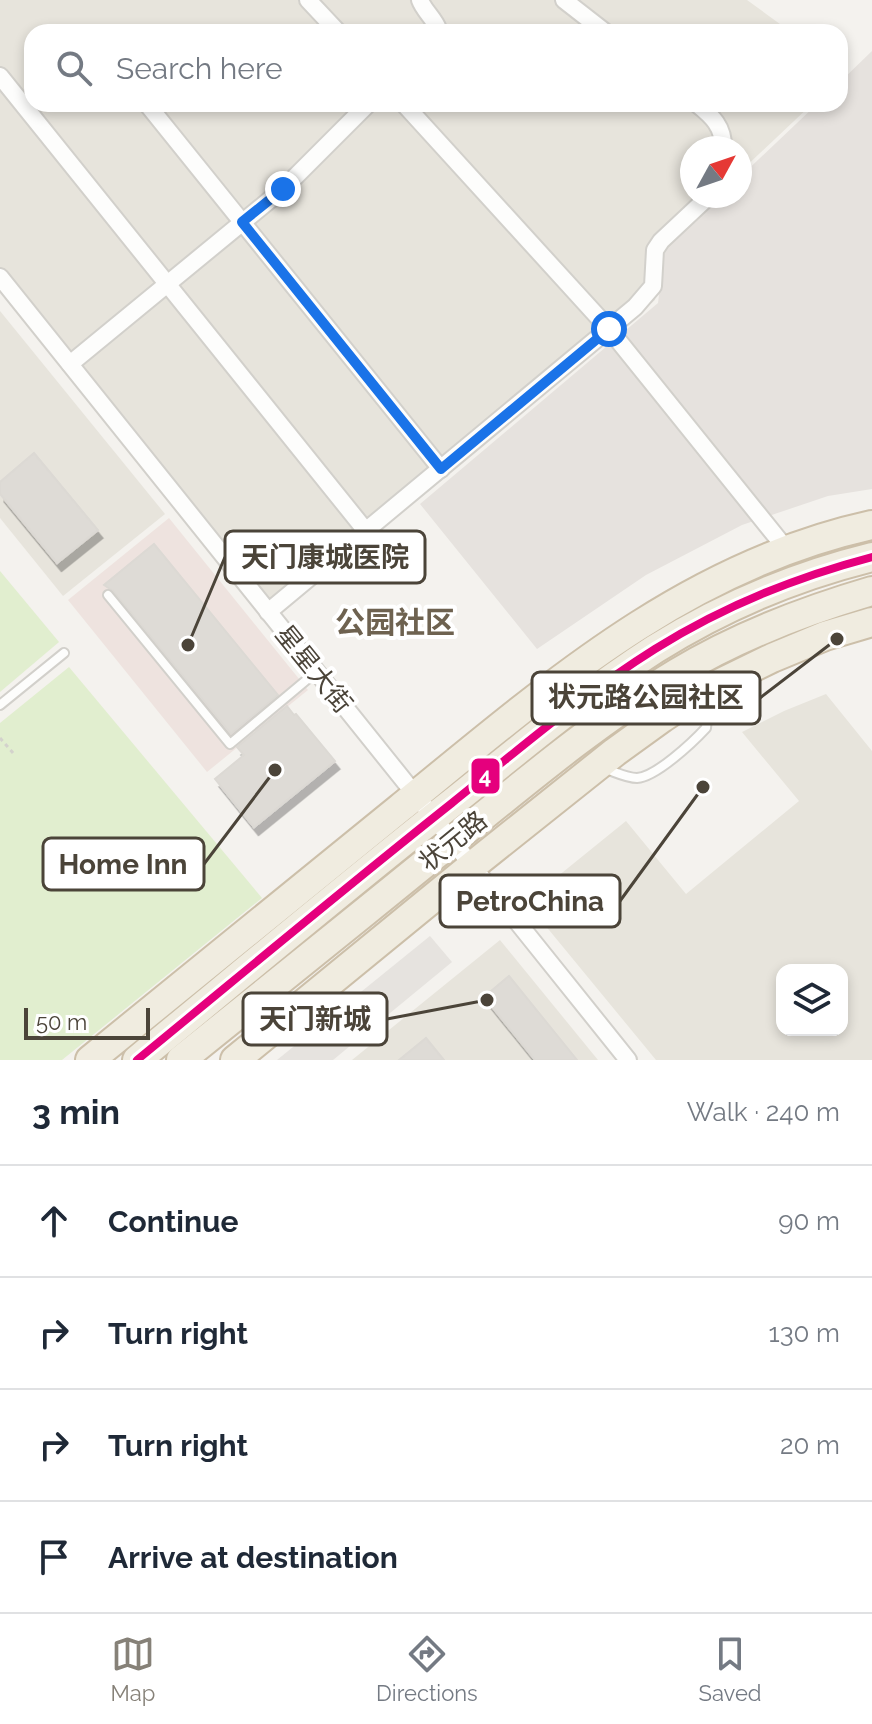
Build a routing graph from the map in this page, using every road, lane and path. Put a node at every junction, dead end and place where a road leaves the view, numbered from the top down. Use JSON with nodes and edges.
{"nodes":[{"id":1,"x":308,"y":0,"type":"edge"},
{"id":2,"x":420,"y":0,"type":"edge"},
{"id":3,"x":564,"y":0,"type":"edge"},
{"id":4,"x":330,"y":24,"type":"edge"},
{"id":5,"x":437,"y":24,"type":"edge"},
{"id":6,"x":595,"y":24,"type":"edge"},
{"id":7,"x":0,"y":76,"type":"edge"},
{"id":8,"x":24,"y":106,"type":"edge"},
{"id":9,"x":29,"y":112,"type":"edge"},
{"id":10,"x":153,"y":112,"type":"edge"},
{"id":11,"x":360,"y":112,"type":"edge"},
{"id":12,"x":411,"y":112,"type":"edge"},
{"id":13,"x":706,"y":112,"type":"edge"},
{"id":14,"x":723,"y":136,"type":"edge"},
{"id":15,"x":696,"y":208,"type":"edge"},
{"id":16,"x":242,"y":222,"type":"junction"},
{"id":17,"x":0,"y":277,"type":"edge"},
{"id":18,"x":167,"y":283,"type":"junction"},
{"id":19,"x":609,"y":329,"type":"junction"},
{"id":20,"x":70,"y":364,"type":"junction"},
{"id":21,"x":441,"y":469,"type":"junction"},
{"id":22,"x":872,"y":525,"type":"edge"},
{"id":23,"x":366,"y":531,"type":"junction"},
{"id":24,"x":787,"y":550,"type":"junction"},
{"id":25,"x":872,"y":557,"type":"edge"},
{"id":26,"x":872,"y":591,"type":"edge"},
{"id":27,"x":108,"y":595,"type":"dead end"},
{"id":28,"x":664,"y":609,"type":"junction"},
{"id":29,"x":268,"y":612,"type":"junction"},
{"id":30,"x":872,"y":622,"type":"edge"},
{"id":31,"x":64,"y":653,"type":"dead end"},
{"id":32,"x":638,"y":660,"type":"junction"},
{"id":33,"x":693,"y":664,"type":"junction"},
{"id":34,"x":316,"y":672,"type":"junction"},
{"id":35,"x":702,"y":692,"type":"junction"},
{"id":36,"x":0,"y":705,"type":"edge"},
{"id":37,"x":0,"y":738,"type":"edge"},
{"id":38,"x":13,"y":753,"type":"dead end"},
{"id":39,"x":560,"y":756,"type":"junction"},
{"id":40,"x":597,"y":766,"type":"junction"},
{"id":41,"x":416,"y":795,"type":"junction"},
{"id":42,"x":434,"y":817,"type":"junction"},
{"id":43,"x":452,"y":842,"type":"junction"},
{"id":44,"x":472,"y":866,"type":"junction"},
{"id":45,"x":90,"y":1060,"type":"edge"},
{"id":46,"x":137,"y":1060,"type":"edge"},
{"id":47,"x":181,"y":1060,"type":"edge"},
{"id":48,"x":235,"y":1060,"type":"edge"},
{"id":49,"x":628,"y":1060,"type":"edge"}],
"edges":[{"from":1,"to":4,"type":"street"},
{"from":2,"to":5,"type":"street"},
{"from":3,"to":6,"type":"street"},
{"from":7,"to":8,"type":"street"},
{"from":9,"to":18,"type":"street"},
{"from":10,"to":16,"type":"street"},
{"from":11,"to":16,"type":"street"},
{"from":12,"to":19,"type":"street"},
{"from":13,"to":14,"type":"street"},
{"from":15,"to":19,"type":"street"},
{"from":16,"to":18,"type":"street"},
{"from":16,"to":21,"type":"street"},
{"from":17,"to":20,"type":"street","name":"星星大街"},
{"from":18,"to":20,"type":"street"},
{"from":18,"to":23,"type":"street"},
{"from":19,"to":21,"type":"street"},
{"from":19,"to":24,"type":"street"},
{"from":20,"to":29,"type":"street","name":"星星大街"},
{"from":21,"to":23,"type":"street"},
{"from":22,"to":24,"type":"highway"},
{"from":23,"to":29,"type":"street"},
{"from":24,"to":28,"type":"highway"},
{"from":25,"to":32,"type":"highway","name":"状元路"},
{"from":26,"to":33,"type":"highway","name":"状元路"},
{"from":27,"to":34,"type":"lane"},
{"from":28,"to":32,"type":"highway"},
{"from":28,"to":41,"type":"highway"},
{"from":29,"to":34,"type":"street","name":"星星大街"},
{"from":30,"to":35,"type":"highway"},
{"from":31,"to":36,"type":"lane"},
{"from":32,"to":42,"type":"highway","name":"状元路"},
{"from":33,"to":35,"type":"highway"},
{"from":33,"to":39,"type":"highway","name":"状元路"},
{"from":34,"to":41,"type":"street","name":"星星大街"},
{"from":35,"to":40,"type":"highway"},
{"from":35,"to":40,"type":"lane"},
{"from":37,"to":38,"type":"path"},
{"from":39,"to":40,"type":"highway"},
{"from":39,"to":43,"type":"highway","name":"状元路"},
{"from":40,"to":44,"type":"highway"},
{"from":41,"to":42,"type":"street","name":"星星大街"},
{"from":41,"to":45,"type":"highway"},
{"from":42,"to":43,"type":"street","name":"星星大街"},
{"from":42,"to":46,"type":"highway","name":"状元路"},
{"from":43,"to":44,"type":"street","name":"星星大街"},
{"from":43,"to":47,"type":"highway","name":"状元路"},
{"from":44,"to":48,"type":"highway"},
{"from":44,"to":49,"type":"street","name":"星星大街"}]}
